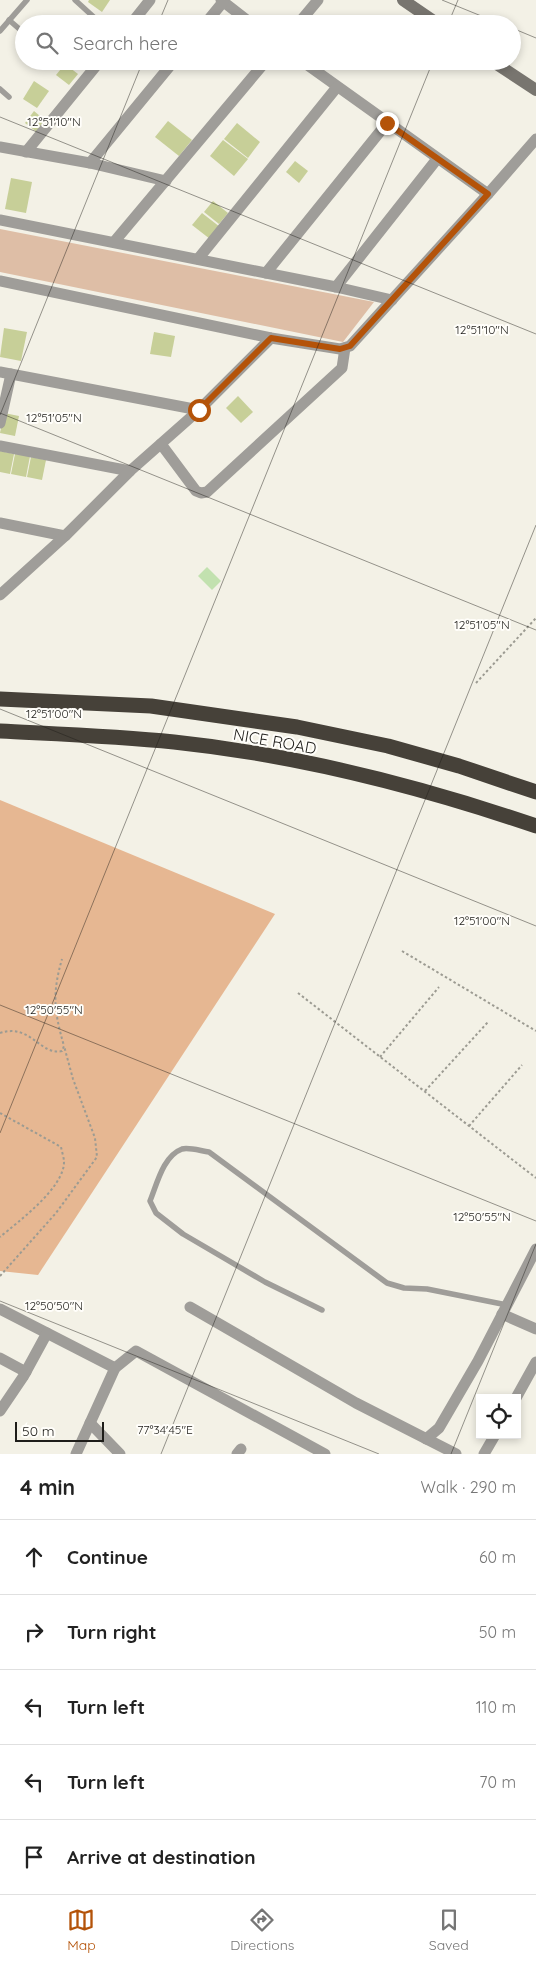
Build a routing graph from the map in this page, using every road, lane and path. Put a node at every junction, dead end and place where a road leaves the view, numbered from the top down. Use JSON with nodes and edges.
{"nodes":[{"id":1,"x":26,"y":0,"type":"edge"},
{"id":2,"x":75,"y":0,"type":"edge"},
{"id":3,"x":150,"y":0,"type":"edge"},
{"id":4,"x":318,"y":0,"type":"edge"},
{"id":5,"x":403,"y":0,"type":"edge"},
{"id":6,"x":222,"y":1,"type":"edge"},
{"id":7,"x":92,"y":15,"type":"edge"},
{"id":8,"x":138,"y":15,"type":"edge"},
{"id":9,"x":212,"y":15,"type":"edge"},
{"id":10,"x":240,"y":15,"type":"edge"},
{"id":11,"x":306,"y":15,"type":"edge"},
{"id":12,"x":425,"y":15,"type":"edge"},
{"id":13,"x":8,"y":20,"type":"junction"},
{"id":14,"x":15,"y":26,"type":"edge"},
{"id":15,"x":0,"y":31,"type":"edge"},
{"id":16,"x":93,"y":70,"type":"edge"},
{"id":17,"x":167,"y":70,"type":"edge"},
{"id":18,"x":258,"y":70,"type":"edge"},
{"id":19,"x":314,"y":70,"type":"edge"},
{"id":20,"x":505,"y":70,"type":"edge"},
{"id":21,"x":337,"y":87,"type":"junction"},
{"id":22,"x":0,"y":89,"type":"edge"},
{"id":23,"x":534,"y":91,"type":"edge"},
{"id":24,"x":9,"y":97,"type":"dead end"},
{"id":25,"x":387,"y":123,"type":"junction"},
{"id":26,"x":536,"y":139,"type":"edge"},
{"id":27,"x":0,"y":146,"type":"edge"},
{"id":28,"x":26,"y":152,"type":"junction"},
{"id":29,"x":437,"y":159,"type":"junction"},
{"id":30,"x":90,"y":162,"type":"junction"},
{"id":31,"x":166,"y":181,"type":"junction"},
{"id":32,"x":488,"y":194,"type":"junction"},
{"id":33,"x":0,"y":220,"type":"edge"},
{"id":34,"x":114,"y":242,"type":"junction"},
{"id":35,"x":198,"y":259,"type":"junction"},
{"id":36,"x":266,"y":273,"type":"junction"},
{"id":37,"x":0,"y":281,"type":"edge"},
{"id":38,"x":336,"y":287,"type":"junction"},
{"id":39,"x":392,"y":300,"type":"junction"},
{"id":40,"x":271,"y":338,"type":"junction"},
{"id":41,"x":345,"y":348,"type":"junction"},
{"id":42,"x":5,"y":373,"type":"edge"},
{"id":43,"x":199,"y":410,"type":"junction"},
{"id":44,"x":0,"y":423,"type":"edge"},
{"id":45,"x":161,"y":444,"type":"junction"},
{"id":46,"x":0,"y":446,"type":"edge"},
{"id":47,"x":130,"y":471,"type":"junction"},
{"id":48,"x":0,"y":523,"type":"edge"},
{"id":49,"x":65,"y":536,"type":"junction"},
{"id":50,"x":0,"y":595,"type":"edge"},
{"id":51,"x":536,"y":618,"type":"edge"},
{"id":52,"x":476,"y":683,"type":"dead end"},
{"id":53,"x":0,"y":698,"type":"edge"},
{"id":54,"x":0,"y":731,"type":"edge"},
{"id":55,"x":536,"y":792,"type":"edge"},
{"id":56,"x":536,"y":826,"type":"edge"},
{"id":57,"x":402,"y":951,"type":"dead end"},
{"id":58,"x":62,"y":959,"type":"dead end"},
{"id":59,"x":439,"y":987,"type":"dead end"},
{"id":60,"x":298,"y":993,"type":"dead end"},
{"id":61,"x":488,"y":1022,"type":"dead end"},
{"id":62,"x":536,"y":1031,"type":"edge"},
{"id":63,"x":0,"y":1033,"type":"edge"},
{"id":64,"x":64,"y":1046,"type":"junction"},
{"id":65,"x":380,"y":1056,"type":"junction"},
{"id":66,"x":522,"y":1065,"type":"dead end"},
{"id":67,"x":425,"y":1092,"type":"junction"},
{"id":68,"x":0,"y":1113,"type":"edge"},
{"id":69,"x":469,"y":1126,"type":"junction"},
{"id":70,"x":536,"y":1178,"type":"edge"},
{"id":71,"x":0,"y":1237,"type":"edge"},
{"id":72,"x":536,"y":1249,"type":"edge"},
{"id":73,"x":0,"y":1276,"type":"edge"},
{"id":74,"x":190,"y":1307,"type":"dead end"},
{"id":75,"x":0,"y":1309,"type":"edge"},
{"id":76,"x":505,"y":1309,"type":"junction"},
{"id":77,"x":322,"y":1310,"type":"dead end"},
{"id":78,"x":536,"y":1329,"type":"edge"},
{"id":79,"x":47,"y":1333,"type":"junction"},
{"id":80,"x":0,"y":1358,"type":"edge"},
{"id":81,"x":536,"y":1362,"type":"edge"},
{"id":82,"x":115,"y":1368,"type":"junction"},
{"id":83,"x":26,"y":1372,"type":"junction"},
{"id":84,"x":518,"y":1394,"type":"edge"},
{"id":85,"x":0,"y":1411,"type":"edge"},
{"id":86,"x":90,"y":1423,"type":"junction"},
{"id":87,"x":426,"y":1439,"type":"junction"},
{"id":88,"x":493,"y":1439,"type":"edge"},
{"id":89,"x":76,"y":1454,"type":"edge"},
{"id":90,"x":120,"y":1454,"type":"edge"},
{"id":91,"x":324,"y":1454,"type":"edge"},
{"id":92,"x":456,"y":1454,"type":"edge"},
{"id":93,"x":484,"y":1454,"type":"edge"}],
"edges":[{"from":1,"to":13,"type":"lane"},
{"from":2,"to":7,"type":"lane"},
{"from":3,"to":8,"type":"street"},
{"from":4,"to":11,"type":"street"},
{"from":5,"to":12,"type":"main road"},
{"from":6,"to":9,"type":"street"},
{"from":6,"to":10,"type":"street"},
{"from":13,"to":14,"type":"lane"},
{"from":13,"to":15,"type":"lane"},
{"from":16,"to":28,"type":"street"},
{"from":17,"to":30,"type":"street"},
{"from":18,"to":31,"type":"street"},
{"from":19,"to":21,"type":"street"},
{"from":20,"to":23,"type":"main road"},
{"from":21,"to":25,"type":"street"},
{"from":21,"to":35,"type":"street"},
{"from":22,"to":24,"type":"lane"},
{"from":25,"to":29,"type":"street"},
{"from":25,"to":36,"type":"street"},
{"from":26,"to":32,"type":"street"},
{"from":27,"to":28,"type":"street"},
{"from":28,"to":30,"type":"street"},
{"from":29,"to":32,"type":"street"},
{"from":29,"to":38,"type":"street"},
{"from":30,"to":31,"type":"street"},
{"from":31,"to":34,"type":"street"},
{"from":32,"to":39,"type":"street"},
{"from":33,"to":34,"type":"street"},
{"from":34,"to":35,"type":"street"},
{"from":35,"to":36,"type":"street"},
{"from":36,"to":38,"type":"street"},
{"from":37,"to":40,"type":"street"},
{"from":38,"to":39,"type":"street"},
{"from":39,"to":41,"type":"street"},
{"from":40,"to":41,"type":"street"},
{"from":40,"to":43,"type":"street"},
{"from":41,"to":45,"type":"street"},
{"from":42,"to":43,"type":"street"},
{"from":42,"to":44,"type":"street"},
{"from":43,"to":45,"type":"street"},
{"from":45,"to":47,"type":"street"},
{"from":46,"to":47,"type":"street"},
{"from":47,"to":49,"type":"street"},
{"from":48,"to":49,"type":"street"},
{"from":49,"to":50,"type":"street"},
{"from":51,"to":52,"type":"path"},
{"from":53,"to":55,"type":"highway","name":"NICE ROAD"},
{"from":54,"to":56,"type":"highway","name":"NICE ROAD"},
{"from":57,"to":62,"type":"path"},
{"from":58,"to":64,"type":"path"},
{"from":59,"to":65,"type":"path"},
{"from":60,"to":65,"type":"path"},
{"from":61,"to":67,"type":"path"},
{"from":63,"to":64,"type":"path"},
{"from":64,"to":73,"type":"path"},
{"from":65,"to":67,"type":"path"},
{"from":66,"to":69,"type":"path"},
{"from":67,"to":69,"type":"path"},
{"from":68,"to":71,"type":"path"},
{"from":69,"to":70,"type":"path"},
{"from":72,"to":76,"type":"street"},
{"from":74,"to":87,"type":"street"},
{"from":75,"to":79,"type":"street"},
{"from":76,"to":77,"type":"lane"},
{"from":76,"to":78,"type":"street"},
{"from":76,"to":87,"type":"street"},
{"from":79,"to":82,"type":"street"},
{"from":79,"to":83,"type":"street"},
{"from":80,"to":83,"type":"street"},
{"from":81,"to":84,"type":"street"},
{"from":82,"to":86,"type":"street"},
{"from":82,"to":91,"type":"street"},
{"from":83,"to":85,"type":"street"},
{"from":86,"to":89,"type":"street"},
{"from":86,"to":90,"type":"street"},
{"from":87,"to":92,"type":"street"},
{"from":88,"to":93,"type":"street"}]}
